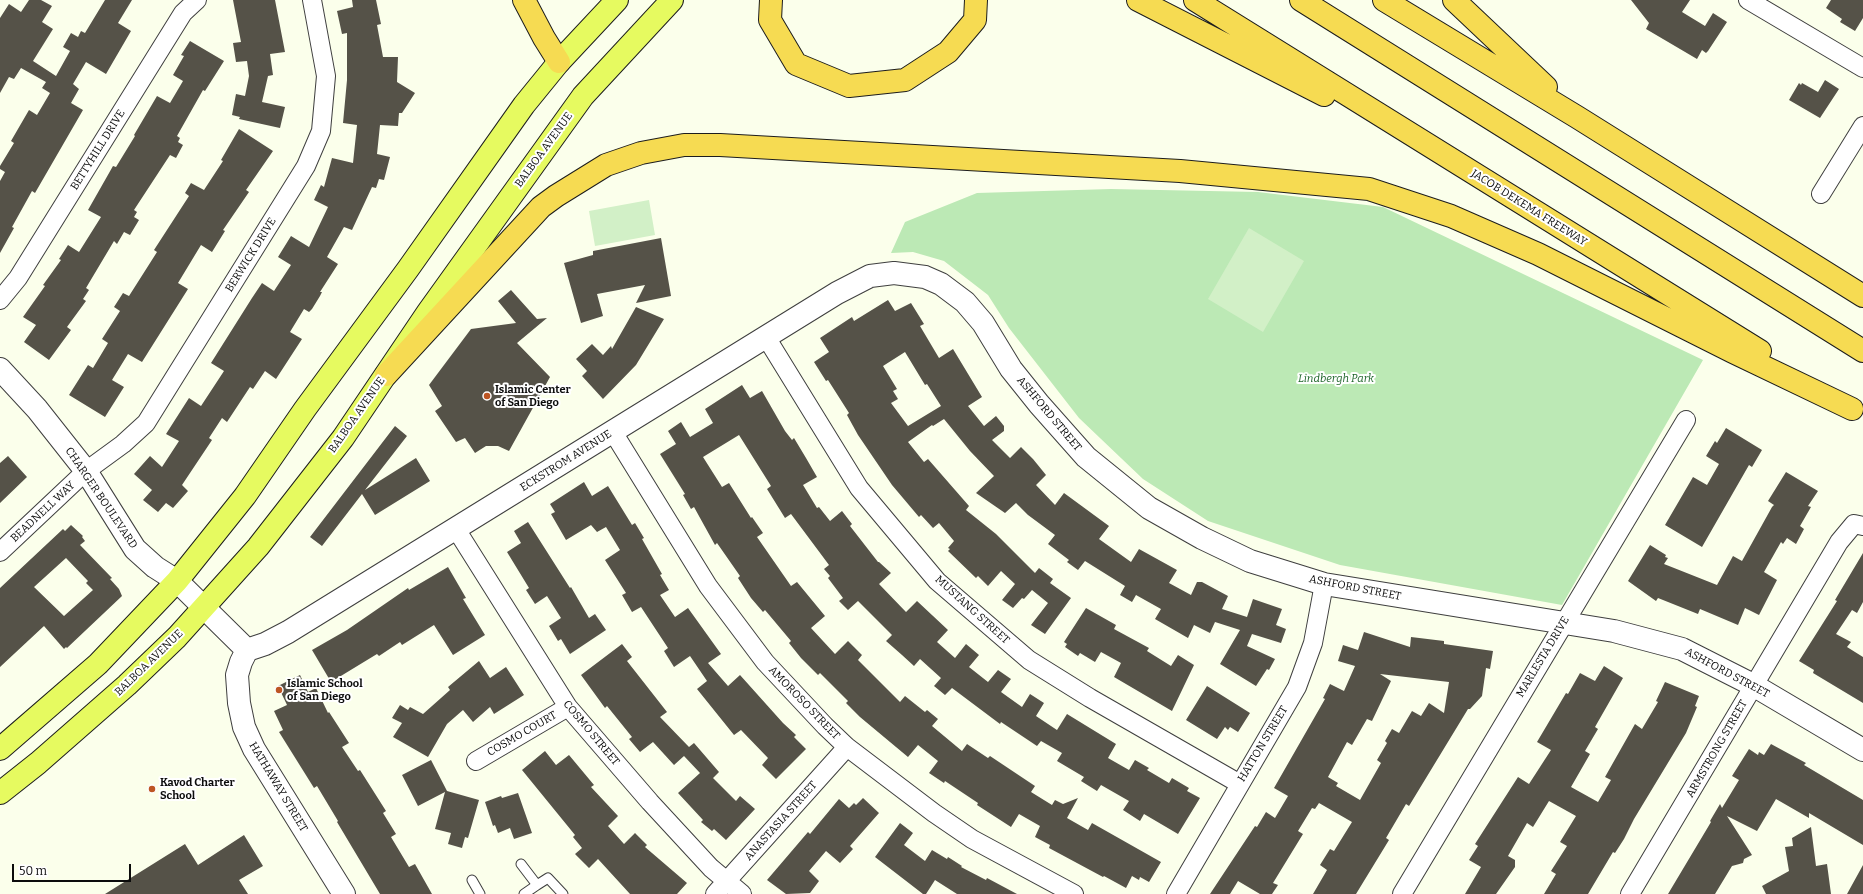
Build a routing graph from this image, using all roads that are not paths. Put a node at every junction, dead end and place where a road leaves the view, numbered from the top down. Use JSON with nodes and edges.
{"nodes":[{"id":1,"x":196,"y":0,"type":"edge"},
{"id":2,"x":312,"y":0,"type":"edge"},
{"id":3,"x":524,"y":0,"type":"edge"},
{"id":4,"x":617,"y":0,"type":"edge"},
{"id":5,"x":672,"y":0,"type":"edge"},
{"id":6,"x":771,"y":0,"type":"edge"},
{"id":7,"x":976,"y":0,"type":"edge"},
{"id":8,"x":1138,"y":0,"type":"edge"},
{"id":9,"x":1195,"y":0,"type":"edge"},
{"id":10,"x":1301,"y":0,"type":"edge"},
{"id":11,"x":1384,"y":0,"type":"edge"},
{"id":12,"x":1454,"y":0,"type":"edge"},
{"id":13,"x":1749,"y":0,"type":"edge"},
{"id":14,"x":559,"y":62,"type":"junction"},
{"id":15,"x":1863,"y":68,"type":"edge"},
{"id":16,"x":1577,"y":117,"type":"junction"},
{"id":17,"x":1863,"y":126,"type":"edge"},
{"id":18,"x":1458,"y":164,"type":"junction"},
{"id":19,"x":1821,"y":194,"type":"dead end"},
{"id":20,"x":885,"y":273,"type":"joint"},
{"id":21,"x":1863,"y":296,"type":"edge"},
{"id":22,"x":0,"y":300,"type":"edge"},
{"id":23,"x":766,"y":337,"type":"junction"},
{"id":24,"x":1863,"y":351,"type":"edge"},
{"id":25,"x":0,"y":369,"type":"edge"},
{"id":26,"x":386,"y":375,"type":"junction"},
{"id":27,"x":1858,"y":412,"type":"edge"},
{"id":28,"x":1686,"y":420,"type":"dead end"},
{"id":29,"x":613,"y":432,"type":"junction"},
{"id":30,"x":86,"y":471,"type":"junction"},
{"id":31,"x":1859,"y":525,"type":"edge"},
{"id":32,"x":456,"y":529,"type":"junction"},
{"id":33,"x":0,"y":552,"type":"edge"},
{"id":34,"x":177,"y":582,"type":"junction"},
{"id":35,"x":1324,"y":584,"type":"junction"},
{"id":36,"x":204,"y":608,"type":"junction"},
{"id":37,"x":1563,"y":624,"type":"junction"},
{"id":38,"x":247,"y":650,"type":"junction"},
{"id":39,"x":1753,"y":685,"type":"junction"},
{"id":40,"x":568,"y":707,"type":"junction"},
{"id":41,"x":847,"y":747,"type":"junction"},
{"id":42,"x":0,"y":749,"type":"edge"},
{"id":43,"x":1863,"y":750,"type":"edge"},
{"id":44,"x":476,"y":761,"type":"dead end"},
{"id":45,"x":1240,"y":784,"type":"junction"},
{"id":46,"x":0,"y":793,"type":"edge"},
{"id":47,"x":521,"y":864,"type":"dead end"},
{"id":48,"x":472,"y":880,"type":"dead end"},
{"id":49,"x":537,"y":885,"type":"junction"},
{"id":50,"x":720,"y":888,"type":"edge"},
{"id":51,"x":344,"y":894,"type":"edge"},
{"id":52,"x":480,"y":894,"type":"edge"},
{"id":53,"x":524,"y":894,"type":"edge"},
{"id":54,"x":563,"y":894,"type":"edge"},
{"id":55,"x":742,"y":894,"type":"edge"},
{"id":56,"x":1074,"y":894,"type":"edge"},
{"id":57,"x":1176,"y":894,"type":"edge"},
{"id":58,"x":1402,"y":894,"type":"edge"},
{"id":59,"x":1630,"y":894,"type":"edge"}],
"edges":[{"from":1,"to":22,"type":"street","name":"BETTYHILL DRIVE"},
{"from":2,"to":30,"type":"street","name":"BERWICK DRIVE"},
{"from":3,"to":14,"type":"highway"},
{"from":4,"to":14,"type":"main road"},
{"from":5,"to":26,"type":"main road","name":"BALBOA AVENUE"},
{"from":6,"to":7,"type":"highway"},
{"from":8,"to":18,"type":"highway"},
{"from":9,"to":18,"type":"highway","name":"JACOB DEKEMA FREEWAY"},
{"from":10,"to":24,"type":"highway"},
{"from":11,"to":16,"type":"highway"},
{"from":12,"to":16,"type":"highway"},
{"from":13,"to":15,"type":"street"},
{"from":14,"to":34,"type":"main road"},
{"from":16,"to":21,"type":"highway"},
{"from":17,"to":19,"type":"street"},
{"from":18,"to":27,"type":"highway","name":"JACOB DEKEMA FREEWAY"},
{"from":20,"to":23,"type":"street","name":"ECKSTROM AVENUE"},
{"from":20,"to":35,"type":"street","name":"ASHFORD STREET"},
{"from":23,"to":29,"type":"street","name":"ECKSTROM AVENUE"},
{"from":23,"to":45,"type":"street","name":"MUSTANG STREET"},
{"from":25,"to":30,"type":"street","name":"CHARGER BOULEVARD"},
{"from":26,"to":27,"type":"highway"},
{"from":26,"to":36,"type":"main road","name":"BALBOA AVENUE"},
{"from":28,"to":37,"type":"street","name":"MARLESTA DRIVE"},
{"from":29,"to":32,"type":"street","name":"ECKSTROM AVENUE"},
{"from":29,"to":41,"type":"street","name":"AMOROSO STREET"},
{"from":30,"to":33,"type":"street","name":"BEADNELL WAY"},
{"from":30,"to":34,"type":"street","name":"CHARGER BOULEVARD"},
{"from":31,"to":39,"type":"street","name":"ARMSTRONG STREET"},
{"from":32,"to":38,"type":"street","name":"ECKSTROM AVENUE"},
{"from":32,"to":40,"type":"street","name":"COSMO STREET"},
{"from":34,"to":36,"type":"street","name":"CHARGER BOULEVARD"},
{"from":34,"to":42,"type":"main road"},
{"from":35,"to":37,"type":"street","name":"ASHFORD STREET"},
{"from":35,"to":45,"type":"street","name":"HATTON STREET"},
{"from":36,"to":38,"type":"street","name":"CHARGER BOULEVARD"},
{"from":36,"to":46,"type":"main road","name":"BALBOA AVENUE"},
{"from":37,"to":39,"type":"street","name":"ASHFORD STREET"},
{"from":37,"to":58,"type":"street","name":"MARLESTA DRIVE"},
{"from":38,"to":51,"type":"street","name":"HATHAWAY STREET"},
{"from":39,"to":43,"type":"street","name":"ASHFORD STREET"},
{"from":39,"to":59,"type":"street","name":"ARMSTRONG STREET"},
{"from":40,"to":44,"type":"street","name":"COSMO COURT"},
{"from":40,"to":50,"type":"street","name":"COSMO STREET"},
{"from":41,"to":50,"type":"street","name":"ANASTASIA STREET"},
{"from":41,"to":56,"type":"street","name":"AMOROSO STREET"},
{"from":45,"to":57,"type":"street","name":"HATTON STREET"},
{"from":47,"to":49,"type":"lane"},
{"from":48,"to":52,"type":"lane"},
{"from":49,"to":53,"type":"lane"},
{"from":49,"to":54,"type":"lane"},
{"from":50,"to":55,"type":"street","name":"COSMO STREET"}]}
